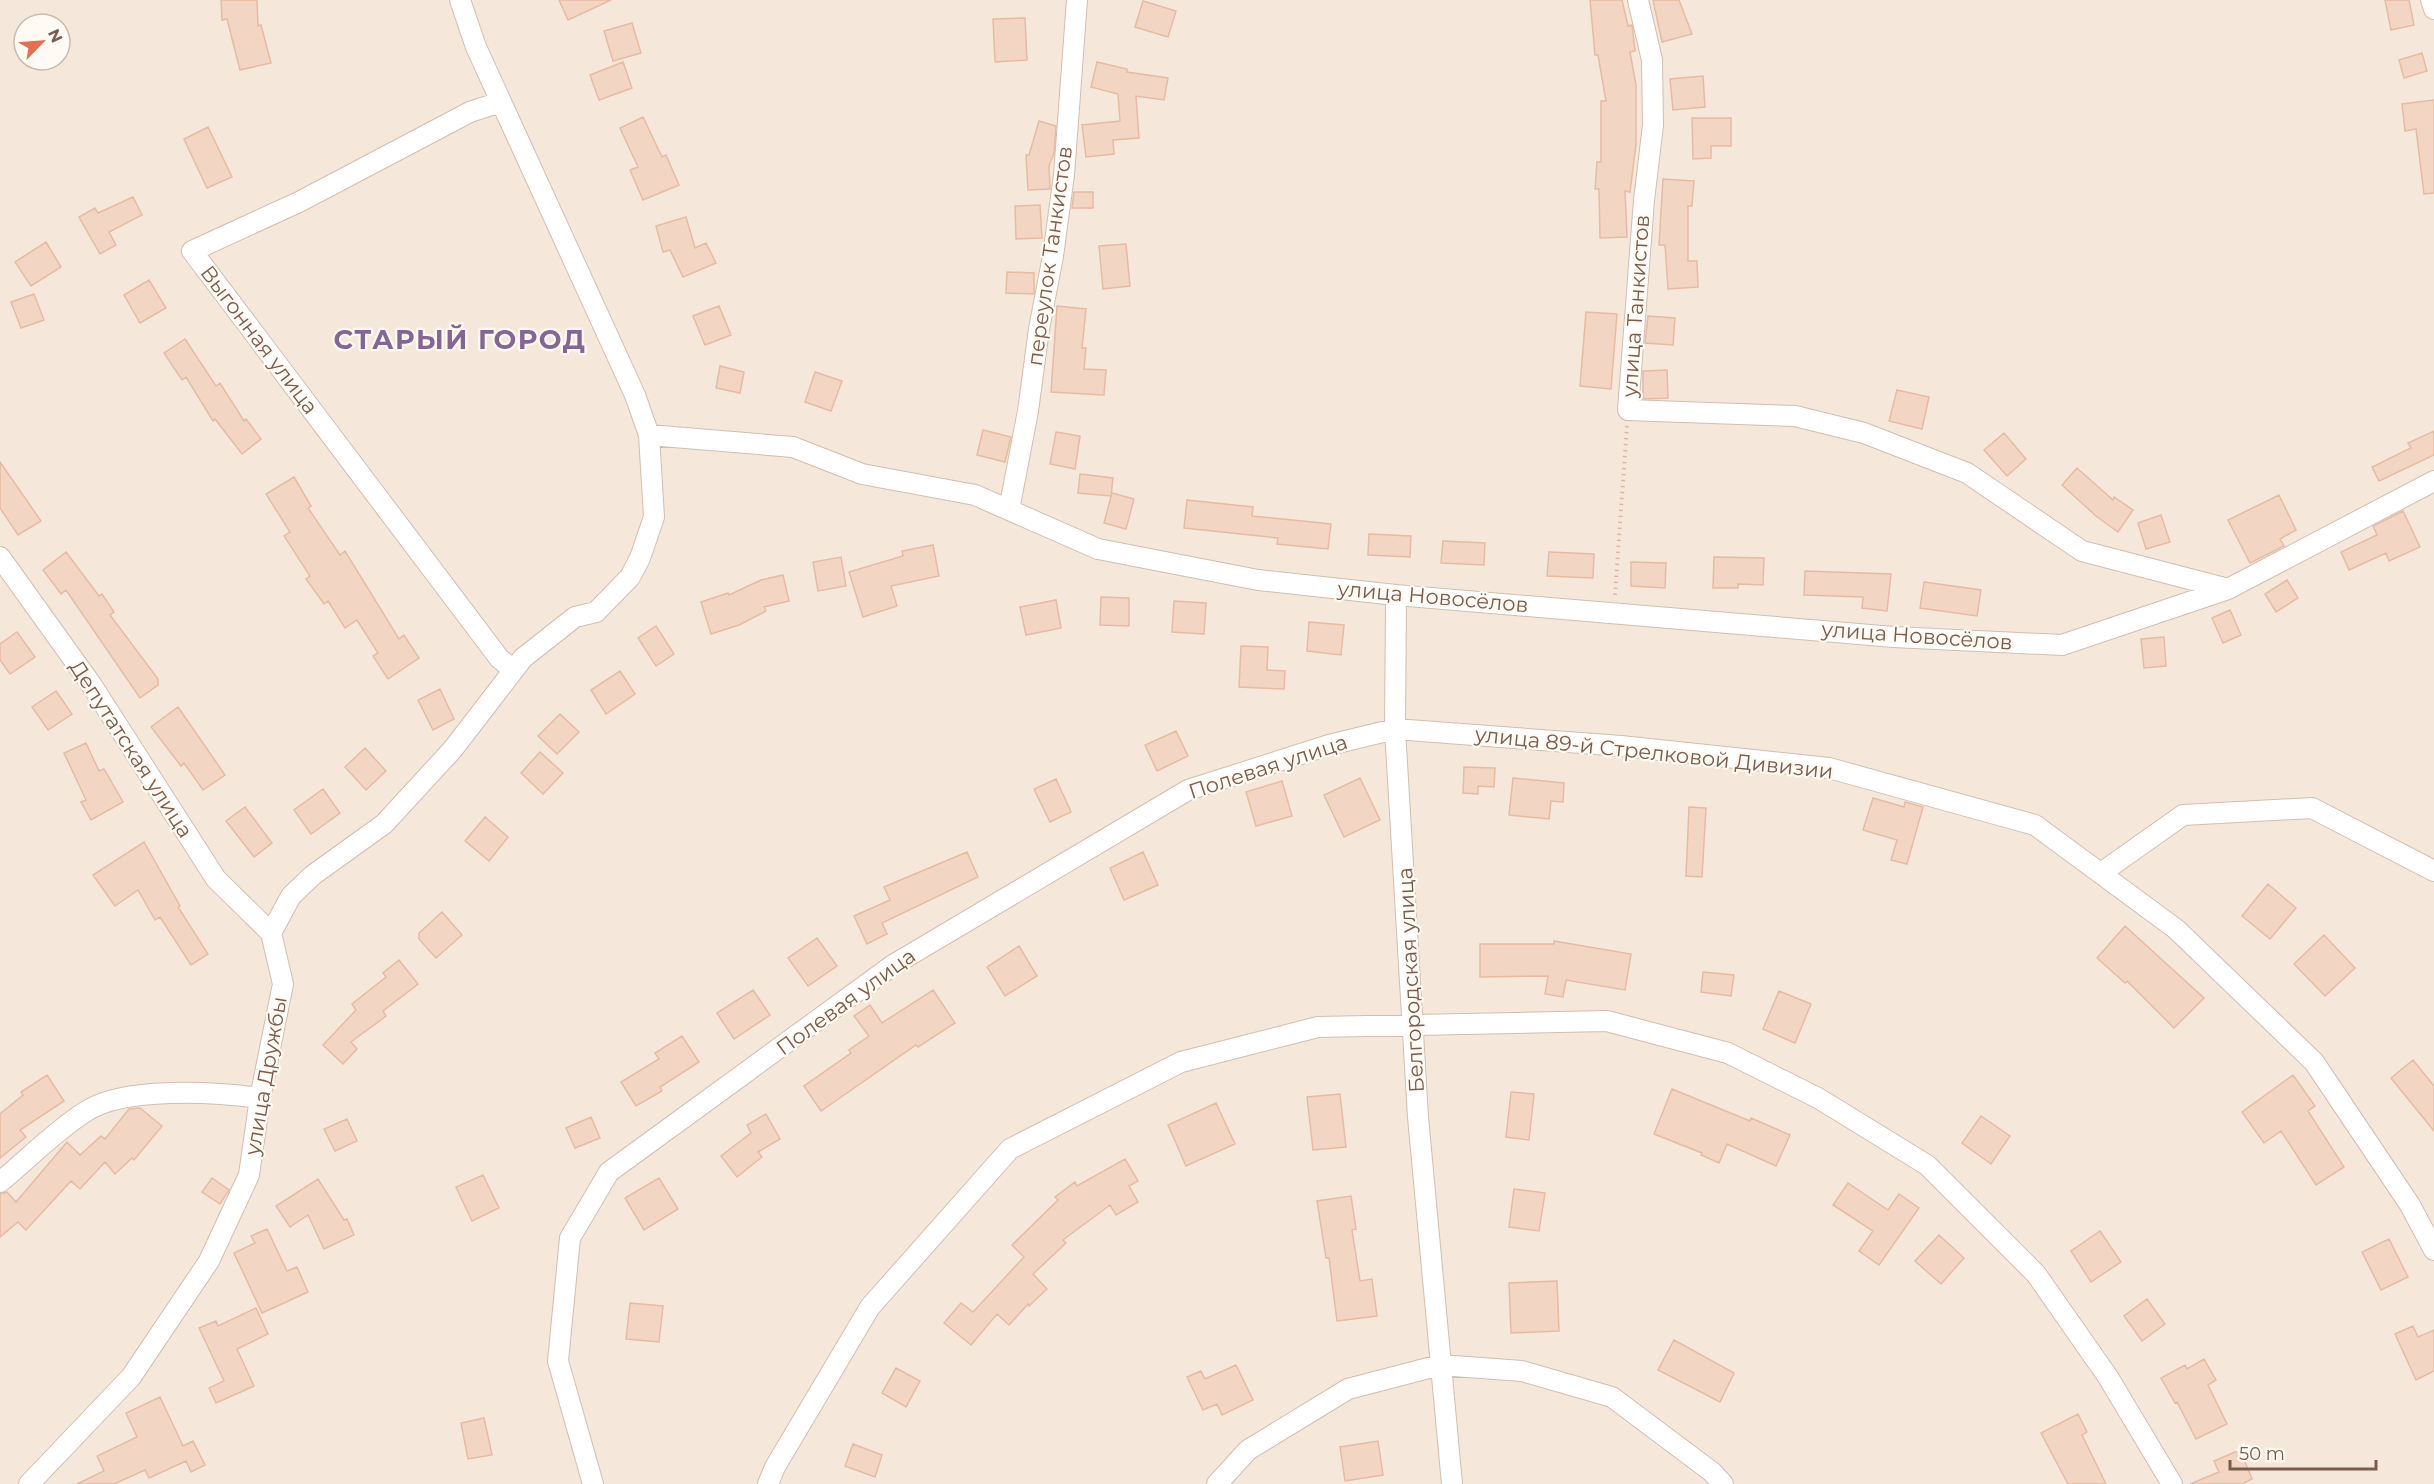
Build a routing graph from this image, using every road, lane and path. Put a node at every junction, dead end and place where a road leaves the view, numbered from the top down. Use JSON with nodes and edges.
{"nodes":[{"id":1,"x":460,"y":0,"type":"edge"},
{"id":2,"x":1077,"y":0,"type":"edge"},
{"id":3,"x":1638,"y":0,"type":"edge"},
{"id":4,"x":2431,"y":0,"type":"edge"},
{"id":5,"x":2434,"y":9,"type":"edge"},
{"id":6,"x":500,"y":102,"type":"junction"},
{"id":7,"x":1628,"y":411,"type":"junction"},
{"id":8,"x":649,"y":435,"type":"junction"},
{"id":9,"x":2434,"y":481,"type":"edge"},
{"id":10,"x":1009,"y":510,"type":"junction"},
{"id":11,"x":0,"y":557,"type":"edge"},
{"id":12,"x":2228,"y":589,"type":"junction"},
{"id":13,"x":1396,"y":596,"type":"junction"},
{"id":14,"x":1613,"y":614,"type":"junction"},
{"id":15,"x":513,"y":670,"type":"junction"},
{"id":16,"x":1395,"y":729,"type":"junction"},
{"id":17,"x":2434,"y":871,"type":"edge"},
{"id":18,"x":2101,"y":873,"type":"junction"},
{"id":19,"x":271,"y":933,"type":"junction"},
{"id":20,"x":1413,"y":1024,"type":"junction"},
{"id":21,"x":260,"y":1098,"type":"junction"},
{"id":22,"x":0,"y":1182,"type":"edge"},
{"id":23,"x":2434,"y":1250,"type":"edge"},
{"id":24,"x":1440,"y":1365,"type":"junction"},
{"id":25,"x":29,"y":1484,"type":"edge"},
{"id":26,"x":593,"y":1484,"type":"edge"},
{"id":27,"x":768,"y":1484,"type":"edge"},
{"id":28,"x":1217,"y":1484,"type":"edge"},
{"id":29,"x":1452,"y":1484,"type":"edge"},
{"id":30,"x":1723,"y":1484,"type":"edge"},
{"id":31,"x":2172,"y":1484,"type":"edge"}],
"edges":[{"from":1,"to":6,"type":"street"},
{"from":2,"to":10,"type":"street","name":"переулок Танкистов"},
{"from":3,"to":7,"type":"street","name":"улица Танкистов"},
{"from":4,"to":5,"type":"street"},
{"from":6,"to":8,"type":"street"},
{"from":6,"to":15,"type":"street","name":"Выгонная улица"},
{"from":7,"to":12,"type":"street"},
{"from":7,"to":14,"type":"path","name":"улица Танкистов"},
{"from":8,"to":10,"type":"street","name":"улица Новосёлов"},
{"from":8,"to":15,"type":"street"},
{"from":9,"to":12,"type":"street","name":"улица Новосёлов"},
{"from":10,"to":13,"type":"street","name":"улица Новосёлов"},
{"from":11,"to":19,"type":"street","name":"Депутатская улица"},
{"from":12,"to":14,"type":"street","name":"улица Новосёлов"},
{"from":13,"to":14,"type":"street","name":"улица Новосёлов"},
{"from":13,"to":16,"type":"street","name":"Белгородская улица"},
{"from":15,"to":19,"type":"street"},
{"from":16,"to":18,"type":"street","name":"улица 89-й Стрелковой Дивизии"},
{"from":16,"to":20,"type":"street","name":"Белгородская улица"},
{"from":16,"to":26,"type":"street","name":"Полевая улица"},
{"from":17,"to":18,"type":"street"},
{"from":18,"to":23,"type":"street","name":"улица 89-й Стрелковой Дивизии"},
{"from":19,"to":21,"type":"street","name":"улица Дружбы"},
{"from":20,"to":24,"type":"street","name":"Белгородская улица"},
{"from":20,"to":27,"type":"street"},
{"from":20,"to":31,"type":"street"},
{"from":21,"to":22,"type":"street"},
{"from":21,"to":25,"type":"street","name":"улица Дружбы"},
{"from":24,"to":28,"type":"street"},
{"from":24,"to":29,"type":"street","name":"Белгородская улица"},
{"from":24,"to":30,"type":"street"}]}
